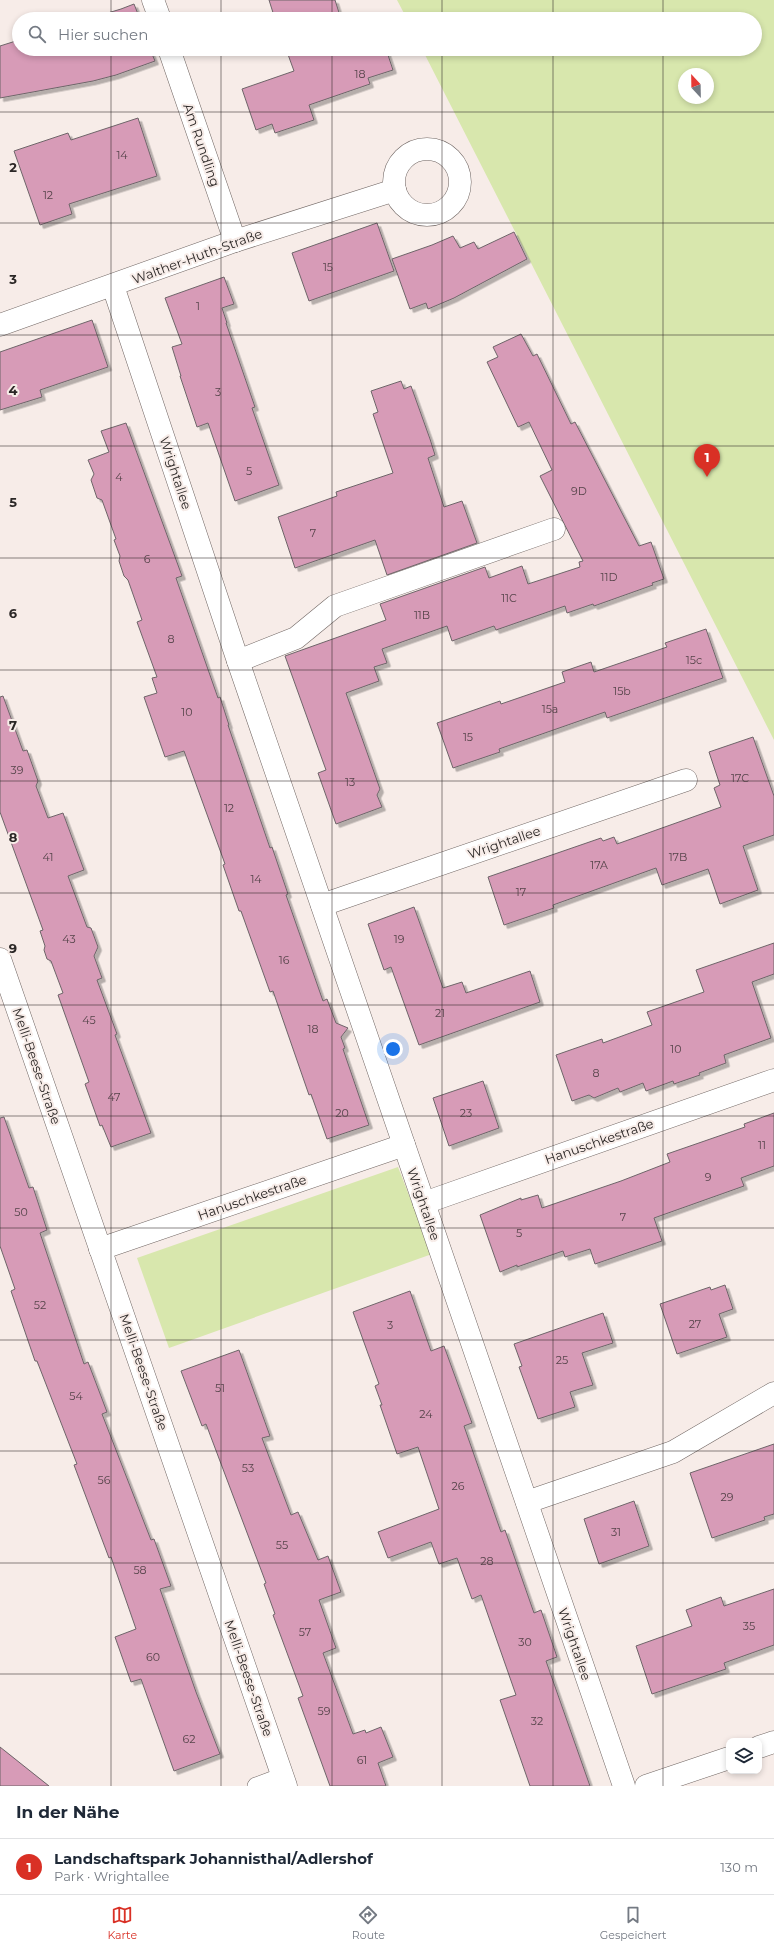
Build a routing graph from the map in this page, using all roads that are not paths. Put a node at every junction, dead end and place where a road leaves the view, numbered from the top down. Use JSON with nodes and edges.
{"nodes":[{"id":1,"x":153,"y":0,"type":"edge"},
{"id":2,"x":157,"y":12,"type":"edge"},
{"id":3,"x":171,"y":56,"type":"edge"},
{"id":4,"x":395,"y":190,"type":"dead end"},
{"id":5,"x":235,"y":241,"type":"junction"},
{"id":6,"x":113,"y":286,"type":"junction"},
{"id":7,"x":0,"y":325,"type":"edge"},
{"id":8,"x":554,"y":529,"type":"dead end"},
{"id":9,"x":238,"y":661,"type":"junction"},
{"id":10,"x":686,"y":780,"type":"dead end"},
{"id":11,"x":322,"y":904,"type":"junction"},
{"id":12,"x":0,"y":958,"type":"edge"},
{"id":13,"x":774,"y":1080,"type":"edge"},
{"id":14,"x":404,"y":1145,"type":"junction"},
{"id":15,"x":424,"y":1203,"type":"junction"},
{"id":16,"x":100,"y":1249,"type":"junction"},
{"id":17,"x":774,"y":1393,"type":"edge"},
{"id":18,"x":527,"y":1502,"type":"junction"},
{"id":19,"x":774,"y":1742,"type":"edge"},
{"id":20,"x":762,"y":1746,"type":"edge"},
{"id":21,"x":726,"y":1759,"type":"edge"},
{"id":22,"x":285,"y":1781,"type":"edge"},
{"id":23,"x":256,"y":1786,"type":"edge"},
{"id":24,"x":624,"y":1786,"type":"edge"},
{"id":25,"x":646,"y":1786,"type":"edge"}],
"edges":[{"from":1,"to":2,"type":"street"},
{"from":3,"to":5,"type":"street","name":"Am Rundling"},
{"from":4,"to":5,"type":"street","name":"Walther-Huth-Straße"},
{"from":5,"to":6,"type":"street","name":"Walther-Huth-Straße"},
{"from":6,"to":7,"type":"street","name":"Walther-Huth-Straße"},
{"from":6,"to":9,"type":"street","name":"Wrightallee"},
{"from":8,"to":9,"type":"street"},
{"from":9,"to":11,"type":"street","name":"Wrightallee"},
{"from":10,"to":11,"type":"street","name":"Wrightallee"},
{"from":11,"to":14,"type":"street","name":"Wrightallee"},
{"from":12,"to":16,"type":"street","name":"Melli-Beese-Straße"},
{"from":13,"to":15,"type":"street","name":"Hanuschkestraße"},
{"from":14,"to":15,"type":"street","name":"Wrightallee"},
{"from":14,"to":16,"type":"street","name":"Hanuschkestraße"},
{"from":15,"to":18,"type":"street","name":"Wrightallee"},
{"from":16,"to":22,"type":"street","name":"Melli-Beese-Straße"},
{"from":17,"to":18,"type":"street"},
{"from":18,"to":24,"type":"street","name":"Wrightallee"},
{"from":19,"to":20,"type":"street"},
{"from":21,"to":25,"type":"street"},
{"from":22,"to":23,"type":"lane"}]}
